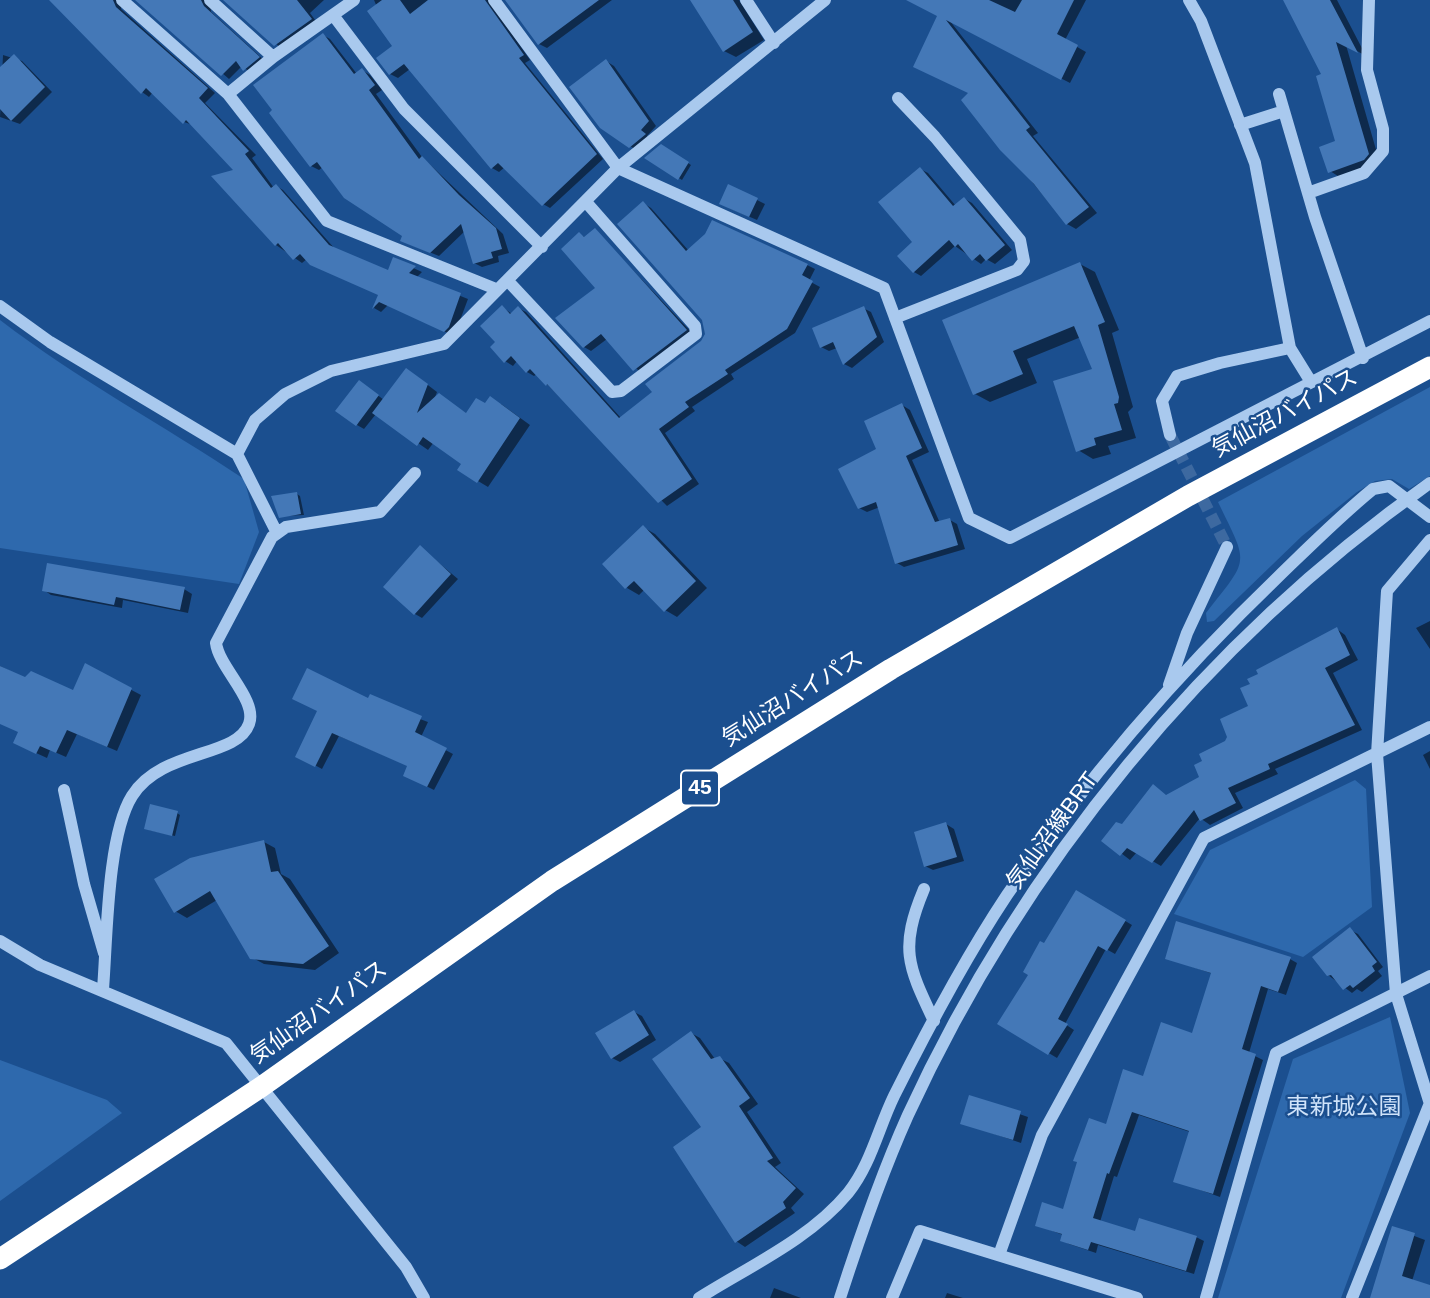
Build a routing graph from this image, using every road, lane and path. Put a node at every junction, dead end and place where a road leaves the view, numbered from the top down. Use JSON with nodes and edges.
{"nodes":[{"id":1,"x":122,"y":0,"type":"edge"},
{"id":2,"x":210,"y":0,"type":"edge"},
{"id":3,"x":355,"y":0,"type":"edge"},
{"id":4,"x":494,"y":0,"type":"edge"},
{"id":5,"x":746,"y":0,"type":"edge"},
{"id":6,"x":825,"y":0,"type":"edge"},
{"id":7,"x":1189,"y":0,"type":"edge"},
{"id":8,"x":1369,"y":0,"type":"edge"},
{"id":9,"x":333,"y":15,"type":"junction"},
{"id":10,"x":774,"y":43,"type":"junction"},
{"id":11,"x":273,"y":57,"type":"junction"},
{"id":12,"x":228,"y":94,"type":"junction"},
{"id":13,"x":1279,"y":94,"type":"dead end"},
{"id":14,"x":898,"y":98,"type":"dead end"},
{"id":15,"x":1284,"y":110,"type":"junction"},
{"id":16,"x":1240,"y":125,"type":"junction"},
{"id":17,"x":618,"y":168,"type":"junction"},
{"id":18,"x":1308,"y":193,"type":"junction"},
{"id":19,"x":586,"y":202,"type":"junction"},
{"id":20,"x":542,"y":247,"type":"junction"},
{"id":21,"x":508,"y":281,"type":"junction"},
{"id":22,"x":496,"y":289,"type":"junction"},
{"id":23,"x":0,"y":306,"type":"edge"},
{"id":24,"x":895,"y":318,"type":"junction"},
{"id":25,"x":1430,"y":321,"type":"edge"},
{"id":26,"x":1290,"y":348,"type":"junction"},
{"id":27,"x":1363,"y":358,"type":"junction"},
{"id":28,"x":1430,"y":367,"type":"edge"},
{"id":29,"x":1311,"y":382,"type":"junction"},
{"id":30,"x":1170,"y":435,"type":"tunnel mouth"},
{"id":31,"x":237,"y":454,"type":"junction"},
{"id":32,"x":415,"y":473,"type":"dead end"},
{"id":33,"x":1430,"y":483,"type":"edge"},
{"id":34,"x":1407,"y":499,"type":"junction"},
{"id":35,"x":1430,"y":517,"type":"edge"},
{"id":36,"x":277,"y":533,"type":"junction"},
{"id":37,"x":1430,"y":540,"type":"edge"},
{"id":38,"x":1227,"y":547,"type":"dead end"},
{"id":39,"x":1167,"y":690,"type":"junction"},
{"id":40,"x":1430,"y":727,"type":"edge"},
{"id":41,"x":1377,"y":754,"type":"junction"},
{"id":42,"x":64,"y":790,"type":"dead end"},
{"id":43,"x":924,"y":889,"type":"dead end"},
{"id":44,"x":0,"y":941,"type":"edge"},
{"id":45,"x":106,"y":960,"type":"junction"},
{"id":46,"x":1430,"y":976,"type":"edge"},
{"id":47,"x":103,"y":989,"type":"junction"},
{"id":48,"x":1396,"y":993,"type":"junction"},
{"id":49,"x":934,"y":1021,"type":"junction"},
{"id":50,"x":261,"y":1087,"type":"junction"},
{"id":51,"x":1430,"y":1103,"type":"edge"},
{"id":52,"x":999,"y":1255,"type":"junction"},
{"id":53,"x":0,"y":1259,"type":"edge"},
{"id":54,"x":424,"y":1298,"type":"edge"},
{"id":55,"x":699,"y":1298,"type":"edge"},
{"id":56,"x":840,"y":1298,"type":"edge"},
{"id":57,"x":892,"y":1298,"type":"edge"},
{"id":58,"x":1138,"y":1298,"type":"edge"},
{"id":59,"x":1206,"y":1298,"type":"edge"},
{"id":60,"x":1352,"y":1298,"type":"edge"}],
"edges":[{"from":1,"to":12,"type":"street"},
{"from":2,"to":11,"type":"street"},
{"from":3,"to":9,"type":"street"},
{"from":4,"to":17,"type":"street"},
{"from":5,"to":10,"type":"street"},
{"from":6,"to":10,"type":"street"},
{"from":7,"to":16,"type":"street"},
{"from":8,"to":18,"type":"street"},
{"from":9,"to":11,"type":"street"},
{"from":9,"to":20,"type":"street"},
{"from":10,"to":17,"type":"street"},
{"from":11,"to":12,"type":"street"},
{"from":12,"to":22,"type":"street"},
{"from":13,"to":15,"type":"street"},
{"from":14,"to":24,"type":"street"},
{"from":15,"to":16,"type":"street"},
{"from":15,"to":18,"type":"street"},
{"from":16,"to":26,"type":"street"},
{"from":17,"to":19,"type":"street"},
{"from":17,"to":24,"type":"street"},
{"from":18,"to":27,"type":"street"},
{"from":19,"to":20,"type":"street"},
{"from":19,"to":21,"type":"street"},
{"from":20,"to":21,"type":"street"},
{"from":21,"to":22,"type":"street"},
{"from":22,"to":31,"type":"street"},
{"from":23,"to":31,"type":"street"},
{"from":24,"to":29,"type":"street"},
{"from":25,"to":27,"type":"street"},
{"from":26,"to":29,"type":"street"},
{"from":26,"to":30,"type":"street"},
{"from":27,"to":29,"type":"street"},
{"from":28,"to":50,"type":"highway","name":"気仙沼バイパス","number":"45"},
{"from":31,"to":36,"type":"street"},
{"from":32,"to":36,"type":"street"},
{"from":33,"to":34,"type":"street","name":"気仙沼線BRT"},
{"from":34,"to":35,"type":"street"},
{"from":34,"to":39,"type":"street"},
{"from":34,"to":56,"type":"street","name":"気仙沼線BRT"},
{"from":36,"to":45,"type":"street"},
{"from":37,"to":41,"type":"street"},
{"from":38,"to":39,"type":"street"},
{"from":39,"to":49,"type":"street"},
{"from":40,"to":41,"type":"street"},
{"from":41,"to":48,"type":"street"},
{"from":41,"to":52,"type":"street"},
{"from":42,"to":45,"type":"street"},
{"from":43,"to":49,"type":"street"},
{"from":44,"to":47,"type":"street"},
{"from":45,"to":47,"type":"street"},
{"from":46,"to":48,"type":"street"},
{"from":47,"to":50,"type":"street"},
{"from":48,"to":51,"type":"street"},
{"from":48,"to":59,"type":"street"},
{"from":49,"to":55,"type":"street"},
{"from":50,"to":53,"type":"highway","name":"気仙沼バイパス","number":"45"},
{"from":50,"to":54,"type":"street"},
{"from":51,"to":60,"type":"street"},
{"from":52,"to":57,"type":"street"},
{"from":52,"to":58,"type":"street"}]}
